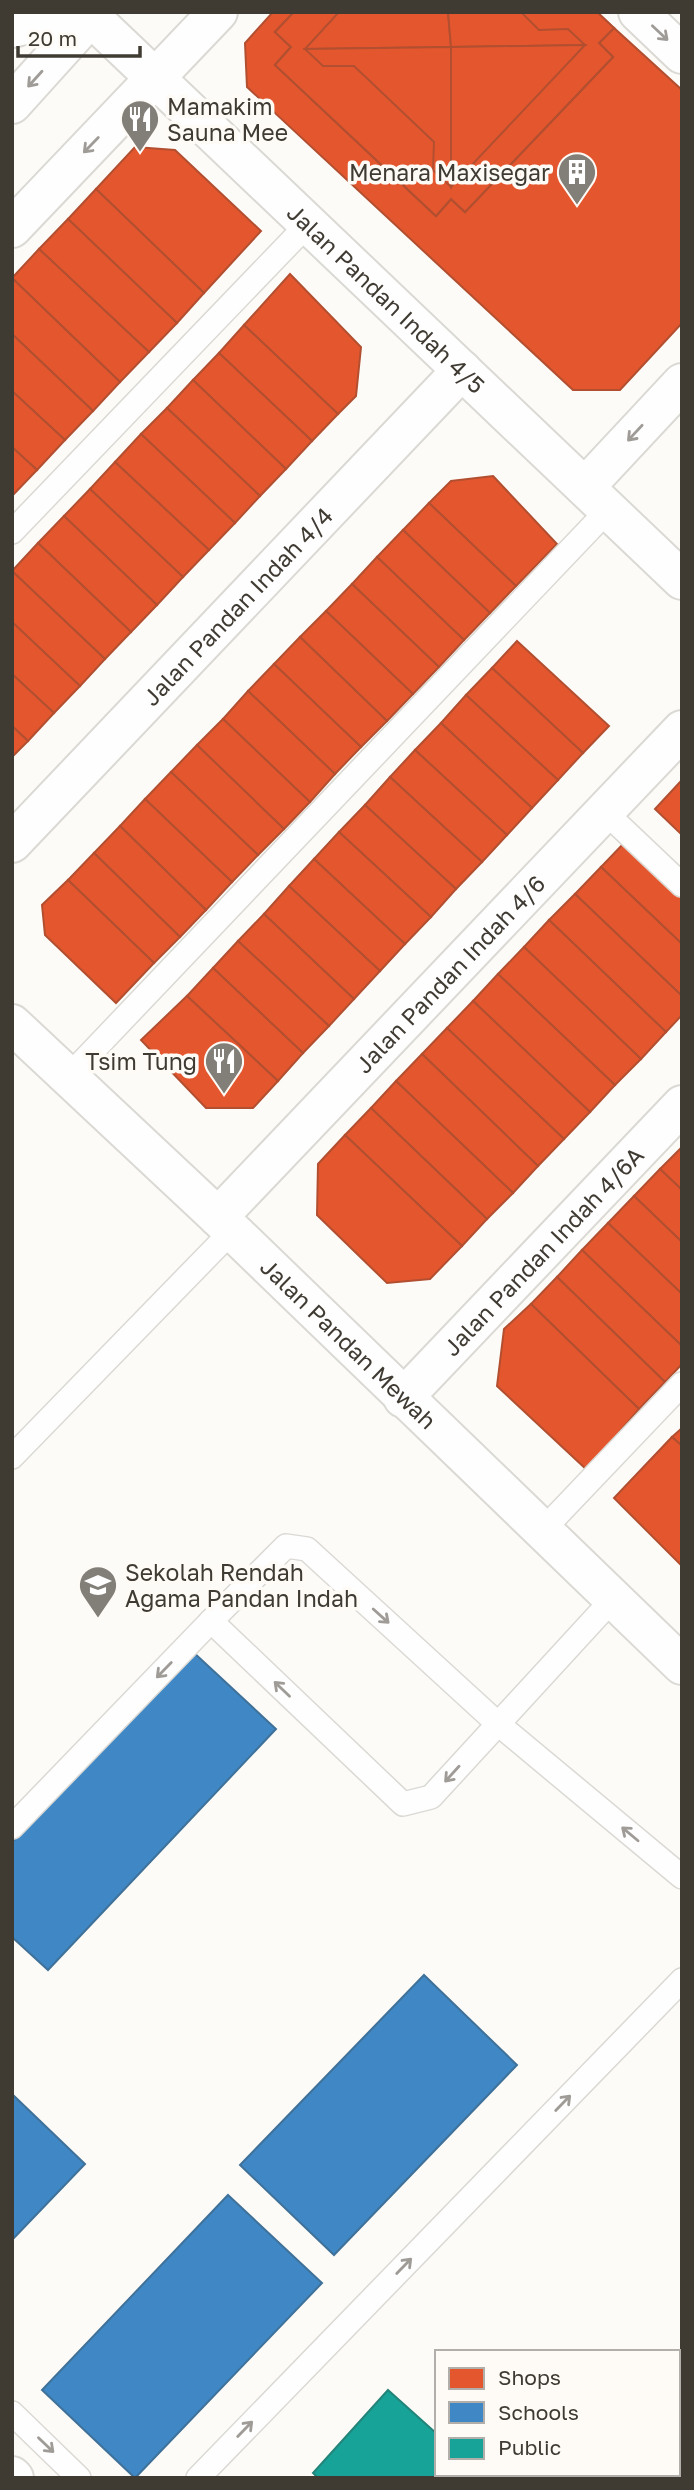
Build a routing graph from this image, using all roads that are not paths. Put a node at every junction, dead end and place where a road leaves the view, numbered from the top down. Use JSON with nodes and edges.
{"nodes":[{"id":1,"x":218,"y":12,"type":"edge"},
{"id":2,"x":638,"y":12,"type":"edge"},
{"id":3,"x":93,"y":15,"type":"edge"},
{"id":4,"x":12,"y":28,"type":"edge"},
{"id":5,"x":682,"y":54,"type":"edge"},
{"id":6,"x":155,"y":78,"type":"junction"},
{"id":7,"x":12,"y":104,"type":"edge"},
{"id":8,"x":308,"y":223,"type":"junction"},
{"id":9,"x":12,"y":228,"type":"edge"},
{"id":10,"x":462,"y":370,"type":"junction"},
{"id":11,"x":682,"y":383,"type":"edge"},
{"id":12,"x":597,"y":499,"type":"junction"},
{"id":13,"x":12,"y":532,"type":"edge"},
{"id":14,"x":682,"y":580,"type":"edge"},
{"id":15,"x":682,"y":730,"type":"edge"},
{"id":16,"x":604,"y":811,"type":"junction"},
{"id":17,"x":12,"y":843,"type":"edge"},
{"id":18,"x":682,"y":885,"type":"edge"},
{"id":19,"x":12,"y":1024,"type":"edge"},
{"id":20,"x":68,"y":1077,"type":"junction"},
{"id":21,"x":682,"y":1105,"type":"edge"},
{"id":22,"x":225,"y":1224,"type":"junction"},
{"id":23,"x":682,"y":1384,"type":"edge"},
{"id":24,"x":403,"y":1398,"type":"junction"},
{"id":25,"x":12,"y":1457,"type":"edge"},
{"id":26,"x":542,"y":1531,"type":"junction"},
{"id":27,"x":612,"y":1600,"type":"junction"},
{"id":28,"x":211,"y":1621,"type":"junction"},
{"id":29,"x":682,"y":1665,"type":"edge"},
{"id":30,"x":498,"y":1723,"type":"junction"},
{"id":31,"x":12,"y":1826,"type":"edge"},
{"id":32,"x":682,"y":1877,"type":"edge"},
{"id":33,"x":682,"y":1980,"type":"edge"},
{"id":34,"x":12,"y":2413,"type":"edge"},
{"id":35,"x":79,"y":2478,"type":"edge"},
{"id":36,"x":198,"y":2478,"type":"edge"}],
"edges":[{"from":1,"to":6,"type":"street"},
{"from":2,"to":5,"type":"street","one_way":true},
{"from":3,"to":4,"type":"street"},
{"from":3,"to":6,"type":"street","name":"Jalan Pandan Indah 4/5"},
{"from":3,"to":7,"type":"street","one_way":true},
{"from":6,"to":8,"type":"street","name":"Jalan Pandan Indah 4/5"},
{"from":6,"to":9,"type":"street","one_way":true},
{"from":8,"to":10,"type":"street","name":"Jalan Pandan Indah 4/5"},
{"from":8,"to":13,"type":"lane"},
{"from":10,"to":12,"type":"street","name":"Jalan Pandan Indah 4/5"},
{"from":10,"to":17,"type":"street","name":"Jalan Pandan Indah 4/4"},
{"from":11,"to":12,"type":"street","one_way":true},
{"from":12,"to":14,"type":"street","name":"Jalan Pandan Indah 4/5"},
{"from":12,"to":20,"type":"lane"},
{"from":15,"to":16,"type":"street","name":"Jalan Pandan Indah 4/6"},
{"from":16,"to":18,"type":"lane"},
{"from":16,"to":22,"type":"street","name":"Jalan Pandan Indah 4/6"},
{"from":19,"to":20,"type":"street","name":"Jalan Pandan Mewah"},
{"from":20,"to":22,"type":"street","name":"Jalan Pandan Mewah"},
{"from":21,"to":24,"type":"street","name":"Jalan Pandan Indah 4/6A"},
{"from":22,"to":24,"type":"street","name":"Jalan Pandan Mewah"},
{"from":22,"to":25,"type":"lane"},
{"from":23,"to":26,"type":"lane"},
{"from":24,"to":26,"type":"street","name":"Jalan Pandan Mewah"},
{"from":26,"to":27,"type":"street","name":"Jalan Pandan Mewah"},
{"from":27,"to":29,"type":"street","name":"Jalan Pandan Mewah"},
{"from":27,"to":30,"type":"lane"},
{"from":28,"to":30,"type":"lane","one_way":true},
{"from":30,"to":28,"type":"lane","one_way":true},
{"from":28,"to":31,"type":"lane","one_way":true},
{"from":32,"to":30,"type":"lane","one_way":true},
{"from":36,"to":33,"type":"lane","one_way":true},
{"from":34,"to":35,"type":"lane","one_way":true}]}
